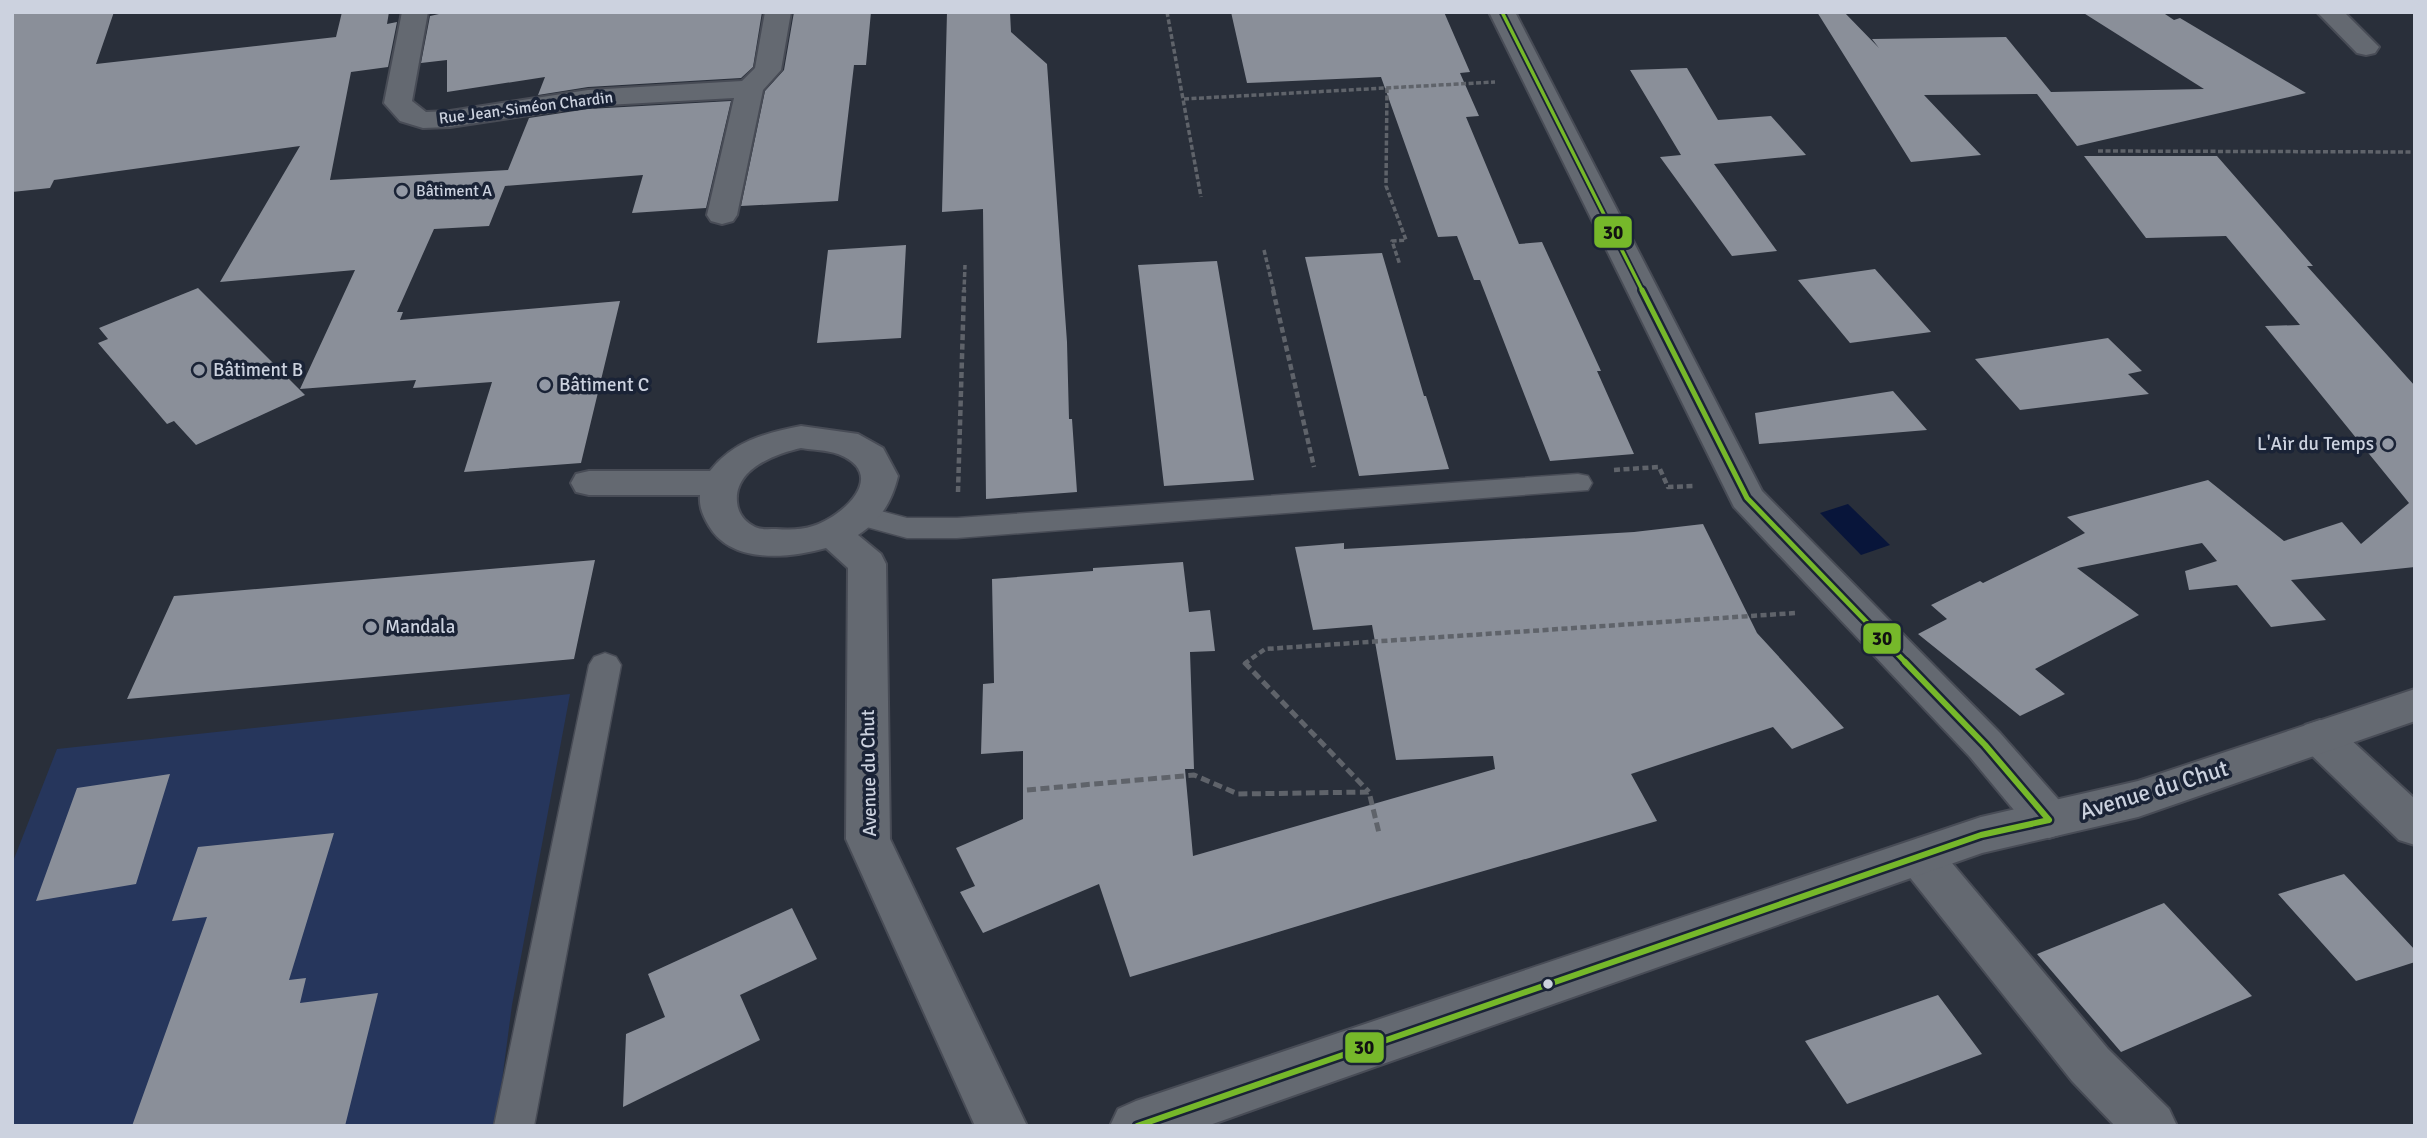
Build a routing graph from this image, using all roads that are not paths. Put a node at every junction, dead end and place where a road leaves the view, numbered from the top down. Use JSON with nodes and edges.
{"nodes":[{"id":1,"x":415,"y":12,"type":"edge"},
{"id":2,"x":778,"y":12,"type":"edge"},
{"id":3,"x":1502,"y":12,"type":"edge"},
{"id":4,"x":2329,"y":12,"type":"edge"},
{"id":5,"x":2366,"y":47,"type":"dead end"},
{"id":6,"x":750,"y":88,"type":"junction"},
{"id":7,"x":722,"y":215,"type":"dead end"},
{"id":8,"x":589,"y":483,"type":"dead end"},
{"id":9,"x":721,"y":483,"type":"junction"},
{"id":10,"x":1578,"y":483,"type":"dead end"},
{"id":11,"x":847,"y":524,"type":"junction"},
{"id":12,"x":605,"y":665,"type":"dead end"},
{"id":13,"x":2415,"y":705,"type":"edge"},
{"id":14,"x":2320,"y":737,"type":"junction"},
{"id":15,"x":2049,"y":820,"type":"junction"},
{"id":16,"x":2415,"y":827,"type":"edge"},
{"id":17,"x":1920,"y":857,"type":"junction"},
{"id":18,"x":514,"y":1126,"type":"edge"},
{"id":19,"x":1001,"y":1126,"type":"edge"},
{"id":20,"x":1136,"y":1126,"type":"edge"},
{"id":21,"x":2151,"y":1126,"type":"edge"}],
"edges":[{"from":1,"to":6,"type":"street","name":"Rue Jean-Siméon Chardin"},
{"from":2,"to":6,"type":"street"},
{"from":3,"to":15,"type":"street"},
{"from":4,"to":5,"type":"street"},
{"from":6,"to":7,"type":"street"},
{"from":8,"to":9,"type":"street"},
{"from":9,"to":11,"type":"street"},
{"from":9,"to":11,"type":"street"},
{"from":10,"to":11,"type":"lane"},
{"from":11,"to":19,"type":"street","name":"Avenue du Chut"},
{"from":12,"to":18,"type":"lane"},
{"from":13,"to":14,"type":"street","name":"Avenue du Chut"},
{"from":14,"to":15,"type":"street","name":"Avenue du Chut"},
{"from":14,"to":16,"type":"street"},
{"from":15,"to":17,"type":"street","name":"Avenue du Chut"},
{"from":17,"to":20,"type":"street","name":"Avenue du Chut"},
{"from":17,"to":21,"type":"street"}]}
